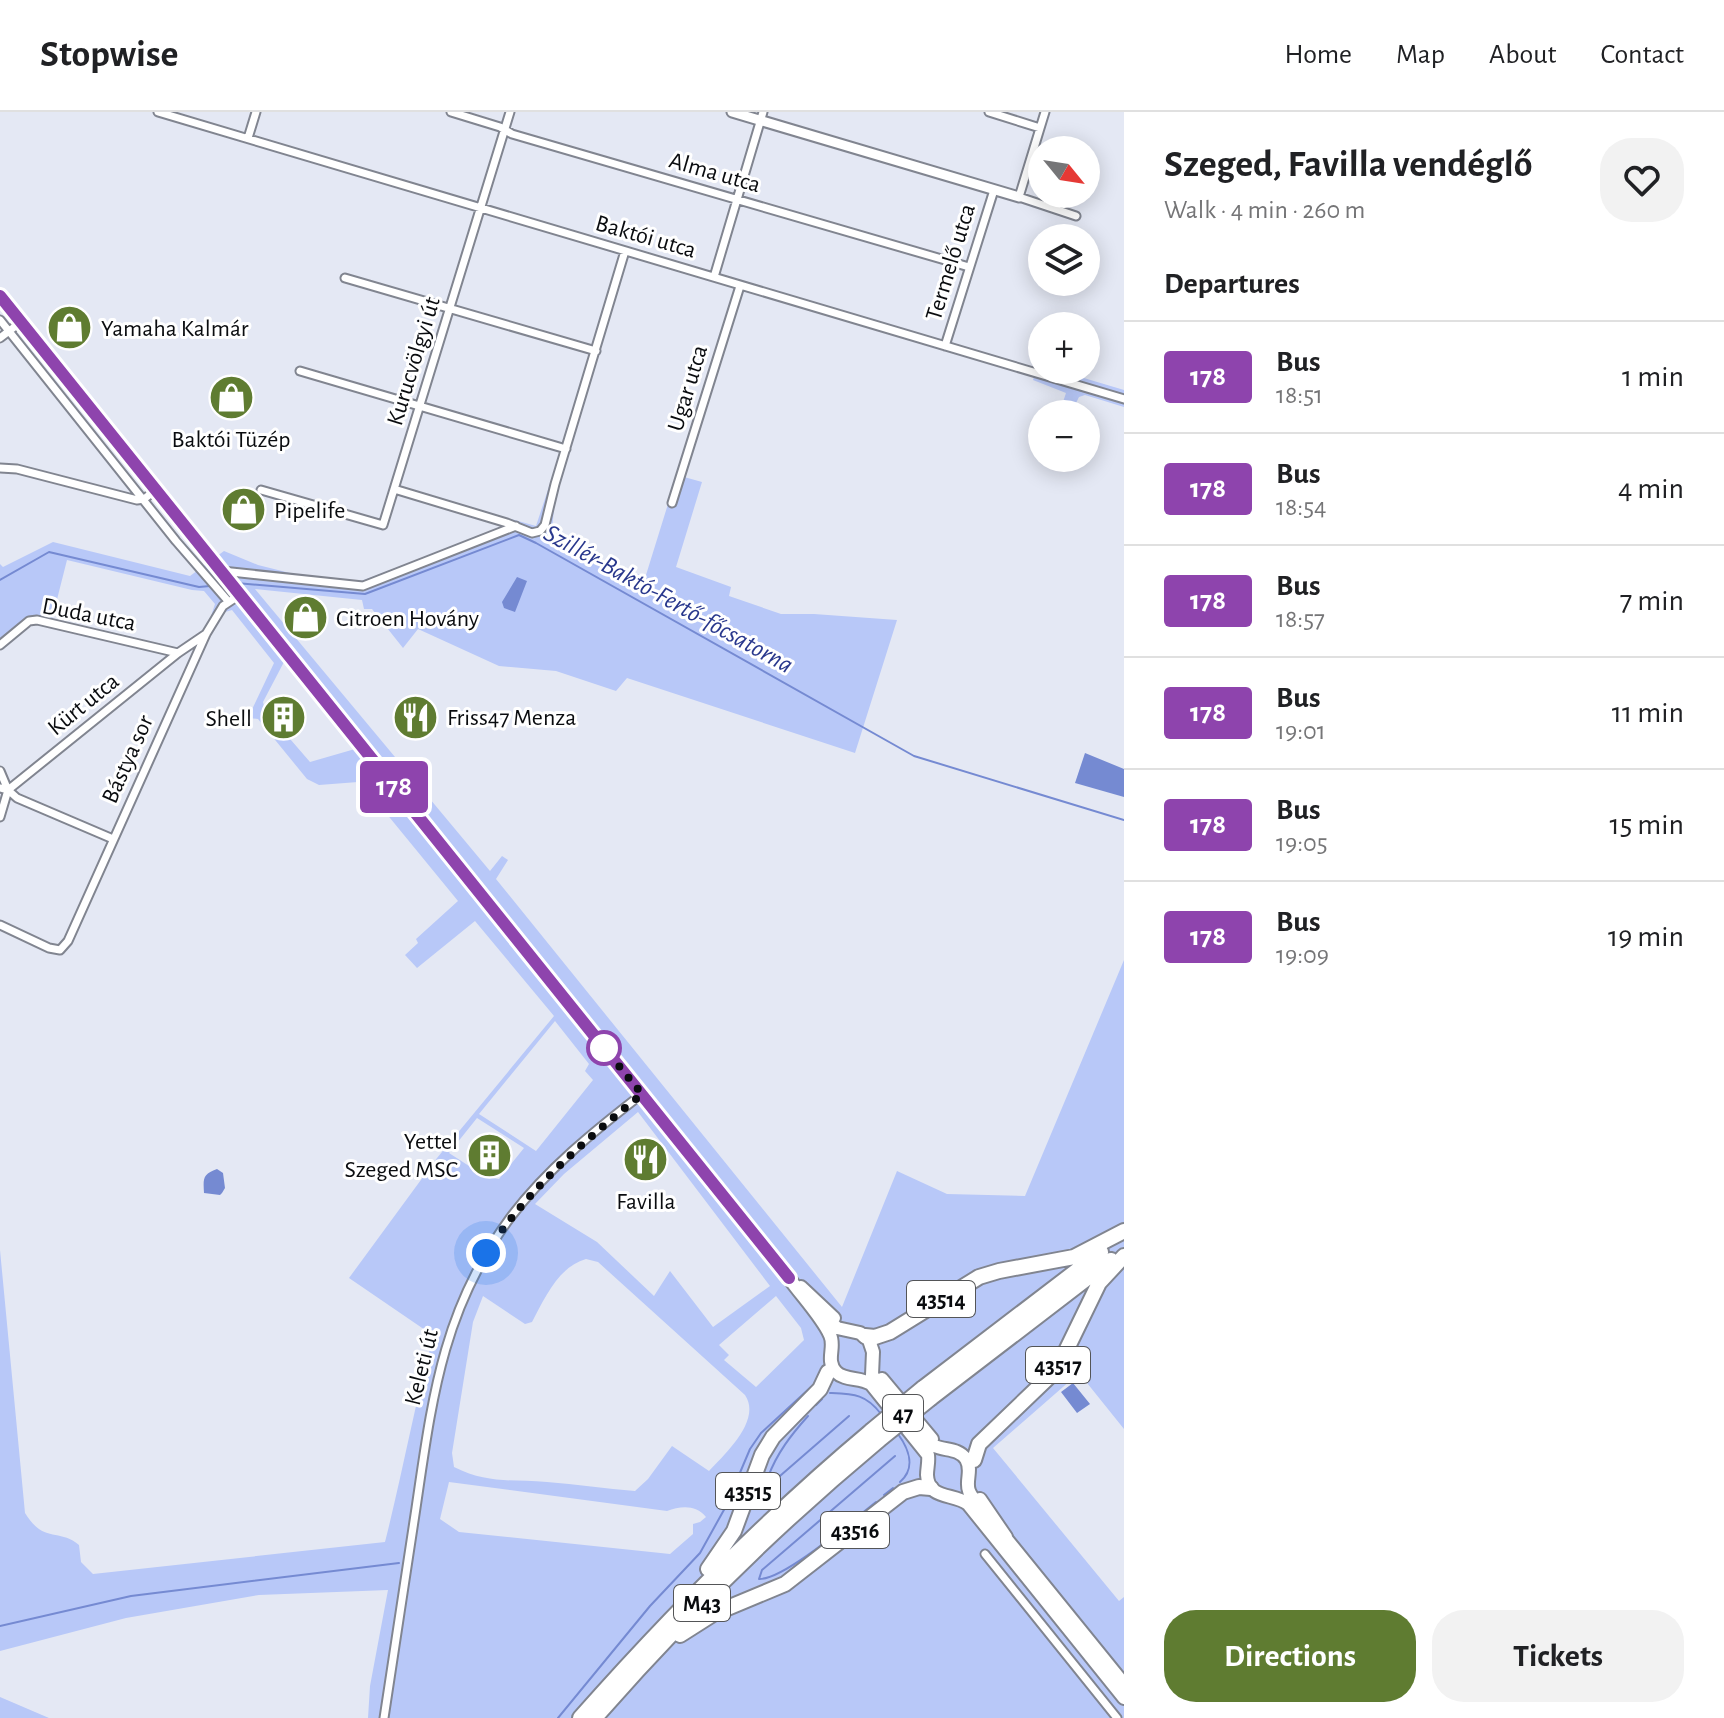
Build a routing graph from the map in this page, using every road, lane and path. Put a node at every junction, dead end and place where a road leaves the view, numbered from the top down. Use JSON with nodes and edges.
{"nodes":[{"id":1,"x":158,"y":112,"type":"edge"},
{"id":2,"x":256,"y":112,"type":"edge"},
{"id":3,"x":451,"y":112,"type":"edge"},
{"id":4,"x":510,"y":112,"type":"edge"},
{"id":5,"x":732,"y":112,"type":"edge"},
{"id":6,"x":989,"y":112,"type":"edge"},
{"id":7,"x":1045,"y":112,"type":"edge"},
{"id":8,"x":761,"y":116,"type":"edge"},
{"id":9,"x":1040,"y":128,"type":"junction"},
{"id":10,"x":505,"y":130,"type":"junction"},
{"id":11,"x":248,"y":138,"type":"junction"},
{"id":12,"x":994,"y":190,"type":"junction"},
{"id":13,"x":1019,"y":197,"type":"junction"},
{"id":14,"x":737,"y":199,"type":"junction"},
{"id":15,"x":482,"y":208,"type":"junction"},
{"id":16,"x":1076,"y":216,"type":"dead end"},
{"id":17,"x":625,"y":251,"type":"junction"},
{"id":18,"x":969,"y":267,"type":"junction"},
{"id":19,"x":714,"y":277,"type":"junction"},
{"id":20,"x":345,"y":278,"type":"dead end"},
{"id":21,"x":740,"y":286,"type":"junction"},
{"id":22,"x":0,"y":296,"type":"edge"},
{"id":23,"x":450,"y":308,"type":"junction"},
{"id":24,"x":0,"y":320,"type":"edge"},
{"id":25,"x":21,"y":322,"type":"junction"},
{"id":26,"x":9,"y":331,"type":"junction"},
{"id":27,"x":0,"y":338,"type":"edge"},
{"id":28,"x":945,"y":346,"type":"junction"},
{"id":29,"x":596,"y":351,"type":"junction"},
{"id":30,"x":300,"y":371,"type":"dead end"},
{"id":31,"x":1124,"y":399,"type":"edge"},
{"id":32,"x":420,"y":406,"type":"junction"},
{"id":33,"x":566,"y":449,"type":"junction"},
{"id":34,"x":0,"y":468,"type":"edge"},
{"id":35,"x":133,"y":485,"type":"junction"},
{"id":36,"x":157,"y":489,"type":"junction"},
{"id":37,"x":394,"y":489,"type":"junction"},
{"id":38,"x":261,"y":490,"type":"dead end"},
{"id":39,"x":126,"y":497,"type":"junction"},
{"id":40,"x":144,"y":499,"type":"junction"},
{"id":41,"x":672,"y":503,"type":"dead end"},
{"id":42,"x":516,"y":526,"type":"junction"},
{"id":43,"x":225,"y":574,"type":"junction"},
{"id":44,"x":240,"y":592,"type":"junction"},
{"id":45,"x":228,"y":601,"type":"junction"},
{"id":46,"x":206,"y":634,"type":"junction"},
{"id":47,"x":0,"y":645,"type":"edge"},
{"id":48,"x":179,"y":652,"type":"junction"},
{"id":49,"x":195,"y":657,"type":"junction"},
{"id":50,"x":0,"y":771,"type":"edge"},
{"id":51,"x":4,"y":789,"type":"edge"},
{"id":52,"x":0,"y":817,"type":"edge"},
{"id":53,"x":113,"y":839,"type":"junction"},
{"id":54,"x":0,"y":925,"type":"edge"},
{"id":55,"x":642,"y":1094,"type":"junction"},
{"id":56,"x":1124,"y":1233,"type":"edge"},
{"id":57,"x":1124,"y":1250,"type":"edge"},
{"id":58,"x":1124,"y":1256,"type":"edge"},
{"id":59,"x":789,"y":1278,"type":"junction"},
{"id":60,"x":841,"y":1326,"type":"junction"},
{"id":61,"x":870,"y":1336,"type":"junction"},
{"id":62,"x":830,"y":1341,"type":"junction"},
{"id":63,"x":828,"y":1372,"type":"junction"},
{"id":64,"x":927,"y":1393,"type":"junction"},
{"id":65,"x":875,"y":1435,"type":"junction"},
{"id":66,"x":974,"y":1460,"type":"junction"},
{"id":67,"x":970,"y":1486,"type":"junction"},
{"id":68,"x":926,"y":1488,"type":"junction"},
{"id":69,"x":955,"y":1500,"type":"junction"},
{"id":70,"x":1006,"y":1546,"type":"junction"},
{"id":71,"x":985,"y":1554,"type":"dead end"},
{"id":72,"x":674,"y":1615,"type":"junction"},
{"id":73,"x":1124,"y":1684,"type":"edge"},
{"id":74,"x":621,"y":1688,"type":"junction"},
{"id":75,"x":1124,"y":1698,"type":"edge"},
{"id":76,"x":384,"y":1718,"type":"edge"},
{"id":77,"x":580,"y":1718,"type":"edge"},
{"id":78,"x":595,"y":1718,"type":"edge"},
{"id":79,"x":1117,"y":1718,"type":"edge"}],
"edges":[{"from":1,"to":11,"type":"street","name":"Baktói utca"},
{"from":2,"to":11,"type":"street"},
{"from":3,"to":10,"type":"street","name":"Alma utca"},
{"from":4,"to":10,"type":"street","name":"Kurucvölgyi út"},
{"from":5,"to":8,"type":"street"},
{"from":6,"to":9,"type":"street"},
{"from":7,"to":9,"type":"street"},
{"from":8,"to":12,"type":"street"},
{"from":8,"to":14,"type":"street"},
{"from":9,"to":13,"type":"street"},
{"from":10,"to":14,"type":"street","name":"Alma utca"},
{"from":10,"to":15,"type":"street","name":"Kurucvölgyi út"},
{"from":11,"to":15,"type":"street","name":"Baktói utca"},
{"from":12,"to":13,"type":"street"},
{"from":12,"to":18,"type":"street","name":"Termelő utca"},
{"from":13,"to":16,"type":"street"},
{"from":14,"to":18,"type":"street","name":"Alma utca"},
{"from":14,"to":19,"type":"street"},
{"from":15,"to":17,"type":"street","name":"Baktói utca"},
{"from":15,"to":23,"type":"street","name":"Kurucvölgyi út"},
{"from":17,"to":19,"type":"street","name":"Baktói utca"},
{"from":17,"to":29,"type":"street"},
{"from":18,"to":28,"type":"street","name":"Termelő utca"},
{"from":19,"to":21,"type":"street","name":"Baktói utca"},
{"from":20,"to":23,"type":"street"},
{"from":21,"to":28,"type":"street","name":"Baktói utca"},
{"from":21,"to":41,"type":"street","name":"Ugar utca"},
{"from":22,"to":25,"type":"main road","number":"47"},
{"from":23,"to":29,"type":"street"},
{"from":23,"to":32,"type":"street","name":"Kurucvölgyi út"},
{"from":24,"to":26,"type":"street"},
{"from":25,"to":26,"type":"street"},
{"from":25,"to":36,"type":"main road","number":"47"},
{"from":26,"to":27,"type":"street"},
{"from":26,"to":35,"type":"street"},
{"from":28,"to":31,"type":"street","name":"Baktói utca"},
{"from":29,"to":33,"type":"street"},
{"from":30,"to":32,"type":"street"},
{"from":32,"to":33,"type":"street"},
{"from":32,"to":37,"type":"street","name":"Kurucvölgyi út"},
{"from":33,"to":42,"type":"street"},
{"from":34,"to":39,"type":"street"},
{"from":35,"to":39,"type":"street"},
{"from":35,"to":40,"type":"street"},
{"from":36,"to":40,"type":"street"},
{"from":36,"to":43,"type":"main road","number":"47"},
{"from":37,"to":38,"type":"street","name":"Kurucvölgyi út"},
{"from":37,"to":42,"type":"street"},
{"from":39,"to":40,"type":"street"},
{"from":40,"to":45,"type":"street"},
{"from":42,"to":43,"type":"street"},
{"from":43,"to":44,"type":"main road","number":"47"},
{"from":44,"to":45,"type":"street","name":"Bástya sor"},
{"from":44,"to":55,"type":"main road","number":"47"},
{"from":45,"to":46,"type":"street","name":"Bástya sor"},
{"from":46,"to":48,"type":"street","name":"Kürt utca"},
{"from":46,"to":49,"type":"street","name":"Bástya sor"},
{"from":47,"to":48,"type":"street","name":"Duda utca"},
{"from":48,"to":49,"type":"street","name":"Duda utca"},
{"from":48,"to":51,"type":"street","name":"Kürt utca"},
{"from":49,"to":53,"type":"street","name":"Bástya sor"},
{"from":50,"to":51,"type":"street"},
{"from":51,"to":52,"type":"street"},
{"from":51,"to":53,"type":"street"},
{"from":53,"to":54,"type":"street","name":"Bástya sor"},
{"from":55,"to":59,"type":"main road","number":"47"},
{"from":55,"to":76,"type":"street","name":"Keleti út"},
{"from":56,"to":61,"type":"highway","number":"43514"},
{"from":56,"to":64,"type":"highway","number":"M43"},
{"from":57,"to":64,"type":"highway","number":"M43"},
{"from":58,"to":66,"type":"highway","number":"43517"},
{"from":59,"to":60,"type":"main road","number":"47"},
{"from":59,"to":62,"type":"main road","number":"47"},
{"from":60,"to":61,"type":"main road","number":"47"},
{"from":60,"to":62,"type":"main road"},
{"from":61,"to":66,"type":"main road","number":"47"},
{"from":61,"to":67,"type":"main road","number":"47"},
{"from":62,"to":63,"type":"main road"},
{"from":62,"to":68,"type":"main road","number":"47"},
{"from":63,"to":68,"type":"main road","number":"47"},
{"from":63,"to":72,"type":"highway","number":"43515"},
{"from":64,"to":65,"type":"highway","number":"M43","bridge":true},
{"from":65,"to":72,"type":"highway","number":"M43"},
{"from":65,"to":74,"type":"highway","number":"M43"},
{"from":66,"to":67,"type":"main road"},
{"from":67,"to":69,"type":"main road"},
{"from":67,"to":70,"type":"main road","number":"47"},
{"from":68,"to":69,"type":"main road","number":"47"},
{"from":68,"to":74,"type":"highway","number":"43516"},
{"from":69,"to":70,"type":"main road","number":"47"},
{"from":70,"to":73,"type":"main road","number":"47"},
{"from":70,"to":75,"type":"main road","number":"47"},
{"from":71,"to":79,"type":"street"},
{"from":72,"to":77,"type":"highway","number":"M43"},
{"from":74,"to":78,"type":"highway","number":"M43"}]}
